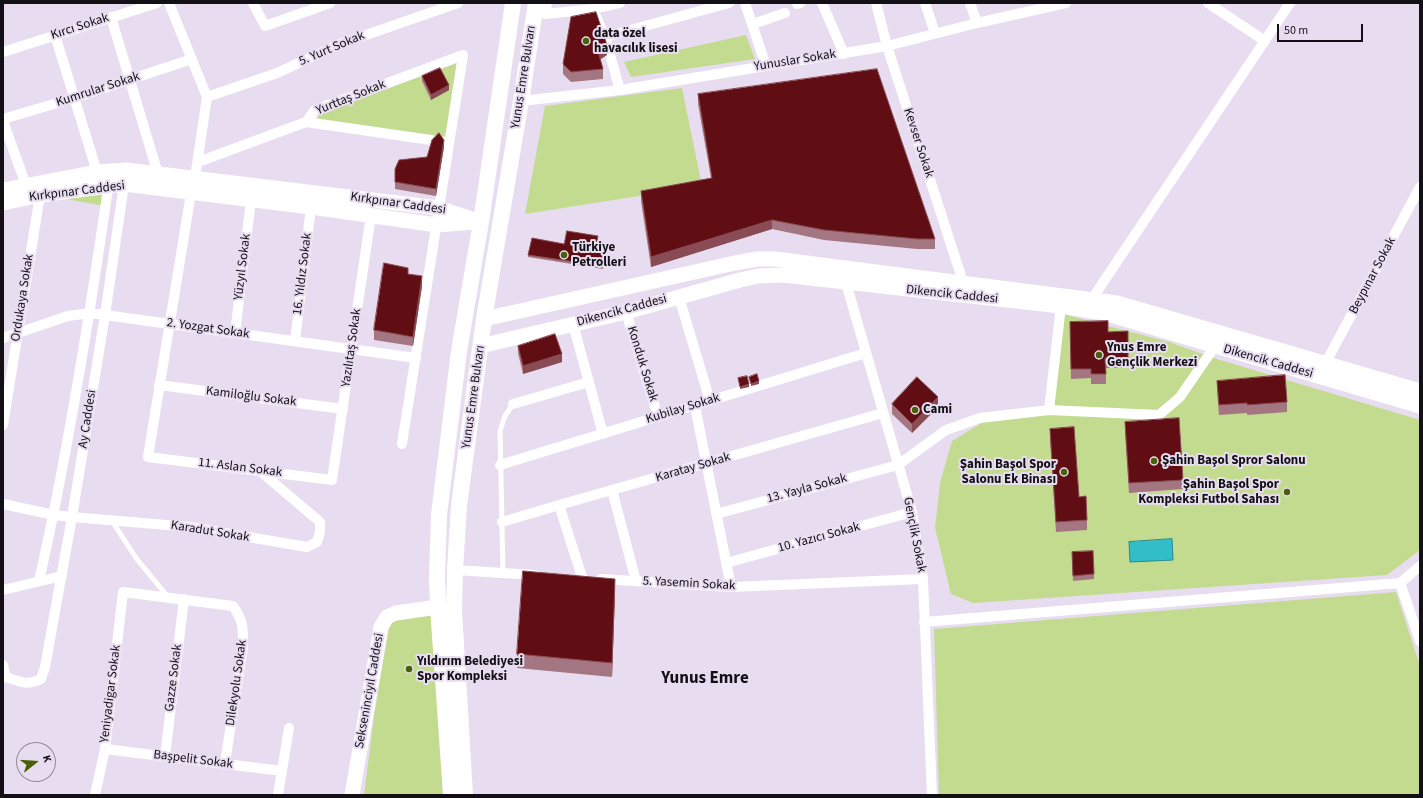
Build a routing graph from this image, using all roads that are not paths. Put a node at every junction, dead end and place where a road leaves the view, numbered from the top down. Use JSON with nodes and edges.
{"nodes":[{"id":1,"x":156,"y":3,"type":"edge"},
{"id":2,"x":169,"y":3,"type":"edge"},
{"id":3,"x":253,"y":3,"type":"edge"},
{"id":4,"x":330,"y":3,"type":"edge"},
{"id":5,"x":458,"y":3,"type":"edge"},
{"id":6,"x":513,"y":3,"type":"edge"},
{"id":7,"x":547,"y":3,"type":"edge"},
{"id":8,"x":620,"y":3,"type":"edge"},
{"id":9,"x":729,"y":3,"type":"edge"},
{"id":10,"x":745,"y":3,"type":"edge"},
{"id":11,"x":822,"y":3,"type":"edge"},
{"id":12,"x":876,"y":3,"type":"edge"},
{"id":13,"x":925,"y":3,"type":"edge"},
{"id":14,"x":970,"y":3,"type":"edge"},
{"id":15,"x":1066,"y":3,"type":"edge"},
{"id":16,"x":1208,"y":3,"type":"edge"},
{"id":17,"x":1290,"y":3,"type":"edge"},
{"id":18,"x":1029,"y":7,"type":"edge"},
{"id":19,"x":540,"y":8,"type":"edge"},
{"id":20,"x":594,"y":9,"type":"junction"},
{"id":21,"x":785,"y":13,"type":"dead end"},
{"id":22,"x":111,"y":17,"type":"junction"},
{"id":23,"x":977,"y":23,"type":"junction"},
{"id":24,"x":753,"y":24,"type":"junction"},
{"id":25,"x":935,"y":33,"type":"junction"},
{"id":26,"x":55,"y":35,"type":"junction"},
{"id":27,"x":605,"y":36,"type":"junction"},
{"id":28,"x":1265,"y":41,"type":"junction"},
{"id":29,"x":887,"y":46,"type":"junction"},
{"id":30,"x":3,"y":52,"type":"edge"},
{"id":31,"x":844,"y":54,"type":"junction"},
{"id":32,"x":192,"y":59,"type":"junction"},
{"id":33,"x":766,"y":66,"type":"junction"},
{"id":34,"x":131,"y":80,"type":"junction"},
{"id":35,"x":620,"y":90,"type":"junction"},
{"id":36,"x":207,"y":97,"type":"junction"},
{"id":37,"x":74,"y":98,"type":"junction"},
{"id":38,"x":521,"y":101,"type":"junction"},
{"id":39,"x":3,"y":120,"type":"edge"},
{"id":40,"x":306,"y":122,"type":"junction"},
{"id":41,"x":449,"y":142,"type":"junction"},
{"id":42,"x":198,"y":162,"type":"junction"},
{"id":43,"x":158,"y":174,"type":"junction"},
{"id":44,"x":106,"y":176,"type":"junction"},
{"id":45,"x":125,"y":177,"type":"junction"},
{"id":46,"x":195,"y":178,"type":"junction"},
{"id":47,"x":1420,"y":187,"type":"edge"},
{"id":48,"x":3,"y":190,"type":"edge"},
{"id":49,"x":31,"y":192,"type":"junction"},
{"id":50,"x":191,"y":193,"type":"junction"},
{"id":51,"x":251,"y":200,"type":"junction"},
{"id":52,"x":3,"y":203,"type":"edge"},
{"id":53,"x":311,"y":207,"type":"junction"},
{"id":54,"x":439,"y":208,"type":"junction"},
{"id":55,"x":371,"y":215,"type":"junction"},
{"id":56,"x":481,"y":222,"type":"junction"},
{"id":57,"x":436,"y":225,"type":"junction"},
{"id":58,"x":500,"y":225,"type":"junction"},
{"id":59,"x":846,"y":282,"type":"junction"},
{"id":60,"x":962,"y":282,"type":"junction"},
{"id":61,"x":679,"y":297,"type":"junction"},
{"id":62,"x":1092,"y":299,"type":"junction"},
{"id":63,"x":1061,"y":306,"type":"junction"},
{"id":64,"x":90,"y":312,"type":"junction"},
{"id":65,"x":626,"y":312,"type":"junction"},
{"id":66,"x":105,"y":315,"type":"junction"},
{"id":67,"x":484,"y":319,"type":"junction"},
{"id":68,"x":169,"y":324,"type":"junction"},
{"id":69,"x":573,"y":324,"type":"junction"},
{"id":70,"x":18,"y":333,"type":"junction"},
{"id":71,"x":235,"y":333,"type":"junction"},
{"id":72,"x":3,"y":338,"type":"edge"},
{"id":73,"x":295,"y":341,"type":"junction"},
{"id":74,"x":480,"y":346,"type":"junction"},
{"id":75,"x":1215,"y":346,"type":"junction"},
{"id":76,"x":351,"y":349,"type":"junction"},
{"id":77,"x":866,"y":353,"type":"junction"},
{"id":78,"x":416,"y":358,"type":"junction"},
{"id":79,"x":1326,"y":364,"type":"junction"},
{"id":80,"x":589,"y":382,"type":"junction"},
{"id":81,"x":160,"y":385,"type":"junction"},
{"id":82,"x":1420,"y":391,"type":"edge"},
{"id":83,"x":710,"y":401,"type":"junction"},
{"id":84,"x":513,"y":404,"type":"joint"},
{"id":85,"x":695,"y":406,"type":"junction"},
{"id":86,"x":1420,"y":406,"type":"edge"},
{"id":87,"x":343,"y":409,"type":"junction"},
{"id":88,"x":1049,"y":410,"type":"junction"},
{"id":89,"x":883,"y":414,"type":"junction"},
{"id":90,"x":658,"y":417,"type":"junction"},
{"id":91,"x":3,"y":425,"type":"edge"},
{"id":92,"x":603,"y":434,"type":"junction"},
{"id":93,"x":402,"y":444,"type":"dead end"},
{"id":94,"x":706,"y":464,"type":"junction"},
{"id":95,"x":898,"y":464,"type":"junction"},
{"id":96,"x":500,"y":465,"type":"junction"},
{"id":97,"x":260,"y":471,"type":"junction"},
{"id":98,"x":332,"y":480,"type":"joint"},
{"id":99,"x":612,"y":490,"type":"junction"},
{"id":100,"x":3,"y":504,"type":"edge"},
{"id":101,"x":560,"y":505,"type":"junction"},
{"id":102,"x":912,"y":512,"type":"junction"},
{"id":103,"x":716,"y":514,"type":"junction"},
{"id":104,"x":54,"y":515,"type":"junction"},
{"id":105,"x":72,"y":517,"type":"junction"},
{"id":106,"x":112,"y":520,"type":"junction"},
{"id":107,"x":502,"y":522,"type":"junction"},
{"id":108,"x":726,"y":563,"type":"junction"},
{"id":109,"x":1420,"y":566,"type":"edge"},
{"id":110,"x":455,"y":570,"type":"junction"},
{"id":111,"x":503,"y":573,"type":"junction"},
{"id":112,"x":542,"y":575,"type":"edge"},
{"id":113,"x":62,"y":576,"type":"junction"},
{"id":114,"x":923,"y":579,"type":"junction"},
{"id":115,"x":39,"y":581,"type":"junction"},
{"id":116,"x":636,"y":581,"type":"junction"},
{"id":117,"x":1400,"y":583,"type":"junction"},
{"id":118,"x":731,"y":587,"type":"junction"},
{"id":119,"x":3,"y":590,"type":"edge"},
{"id":120,"x":168,"y":597,"type":"junction"},
{"id":121,"x":184,"y":599,"type":"junction"},
{"id":122,"x":438,"y":607,"type":"junction"},
{"id":123,"x":924,"y":622,"type":"junction"},
{"id":124,"x":1420,"y":641,"type":"edge"},
{"id":125,"x":3,"y":665,"type":"edge"},
{"id":126,"x":289,"y":728,"type":"dead end"},
{"id":127,"x":105,"y":749,"type":"junction"},
{"id":128,"x":165,"y":756,"type":"junction"},
{"id":129,"x":225,"y":763,"type":"junction"},
{"id":130,"x":282,"y":770,"type":"junction"},
{"id":131,"x":95,"y":795,"type":"edge"},
{"id":132,"x":278,"y":795,"type":"edge"},
{"id":133,"x":352,"y":795,"type":"edge"},
{"id":134,"x":451,"y":795,"type":"edge"},
{"id":135,"x":465,"y":795,"type":"edge"},
{"id":136,"x":932,"y":795,"type":"edge"}],
"edges":[{"from":1,"to":22,"type":"street","name":"Kırcı Sokak"},
{"from":2,"to":32,"type":"street"},
{"from":3,"to":4,"type":"street"},
{"from":5,"to":36,"type":"street","name":"5. Yurt Sokak"},
{"from":6,"to":56,"type":"main road","name":"Yunus Emre Bulvarı"},
{"from":7,"to":19,"type":"street"},
{"from":8,"to":20,"type":"street"},
{"from":9,"to":27,"type":"street"},
{"from":10,"to":24,"type":"street"},
{"from":11,"to":31,"type":"street"},
{"from":12,"to":29,"type":"street","name":"Kevser Sokak"},
{"from":13,"to":25,"type":"street"},
{"from":14,"to":23,"type":"street"},
{"from":15,"to":18,"type":"street","name":"Yunuslar Sokak"},
{"from":16,"to":28,"type":"street"},
{"from":17,"to":28,"type":"street"},
{"from":18,"to":23,"type":"street","name":"Yunuslar Sokak"},
{"from":19,"to":20,"type":"street"},
{"from":19,"to":38,"type":"main road","name":"Yunus Emre Bulvarı"},
{"from":20,"to":27,"type":"street"},
{"from":21,"to":24,"type":"street"},
{"from":22,"to":26,"type":"street","name":"Kırcı Sokak"},
{"from":22,"to":34,"type":"street"},
{"from":23,"to":25,"type":"street","name":"Yunuslar Sokak"},
{"from":24,"to":33,"type":"street"},
{"from":25,"to":29,"type":"street","name":"Yunuslar Sokak"},
{"from":26,"to":30,"type":"street","name":"Kırcı Sokak"},
{"from":26,"to":37,"type":"street"},
{"from":27,"to":35,"type":"street"},
{"from":28,"to":62,"type":"street"},
{"from":29,"to":31,"type":"street","name":"Yunuslar Sokak"},
{"from":29,"to":60,"type":"street","name":"Kevser Sokak"},
{"from":31,"to":33,"type":"street","name":"Yunuslar Sokak"},
{"from":32,"to":34,"type":"street","name":"Kumrular Sokak"},
{"from":32,"to":36,"type":"street"},
{"from":33,"to":35,"type":"street","name":"Yunuslar Sokak"},
{"from":34,"to":37,"type":"street","name":"Kumrular Sokak"},
{"from":34,"to":43,"type":"street"},
{"from":35,"to":38,"type":"street","name":"Yunuslar Sokak"},
{"from":36,"to":42,"type":"street"},
{"from":37,"to":39,"type":"street","name":"Kumrular Sokak"},
{"from":37,"to":44,"type":"street"},
{"from":38,"to":58,"type":"main road","name":"Yunus Emre Bulvarı"},
{"from":39,"to":49,"type":"street"},
{"from":40,"to":41,"type":"street"},
{"from":40,"to":41,"type":"street","name":"Yurttaş Sokak"},
{"from":40,"to":42,"type":"street","name":"Yurttaş Sokak"},
{"from":41,"to":54,"type":"street"},
{"from":42,"to":46,"type":"street"},
{"from":43,"to":45,"type":"main road","name":"Kırkpınar Caddesi"},
{"from":43,"to":46,"type":"main road","name":"Kırkpınar Caddesi"},
{"from":44,"to":45,"type":"main road","name":"Kırkpınar Caddesi"},
{"from":44,"to":49,"type":"main road","name":"Kırkpınar Caddesi"},
{"from":44,"to":64,"type":"street","name":"Ay Caddesi"},
{"from":45,"to":50,"type":"main road","name":"Kırkpınar Caddesi"},
{"from":45,"to":66,"type":"street","name":"Ay Caddesi"},
{"from":46,"to":54,"type":"main road","name":"Kırkpınar Caddesi"},
{"from":47,"to":79,"type":"street","name":"Beypınar Sokak"},
{"from":48,"to":49,"type":"main road","name":"Kırkpınar Caddesi"},
{"from":49,"to":52,"type":"main road","name":"Kırkpınar Caddesi"},
{"from":49,"to":70,"type":"street","name":"Ordukaya Sokak"},
{"from":50,"to":51,"type":"main road","name":"Kırkpınar Caddesi"},
{"from":50,"to":68,"type":"street"},
{"from":51,"to":53,"type":"main road","name":"Kırkpınar Caddesi"},
{"from":51,"to":71,"type":"street","name":"Yüzyıl Sokak"},
{"from":53,"to":55,"type":"main road","name":"Kırkpınar Caddesi"},
{"from":53,"to":73,"type":"street","name":"16. Yıldız Sokak"},
{"from":54,"to":56,"type":"main road","name":"Kırkpınar Caddesi"},
{"from":54,"to":57,"type":"street"},
{"from":55,"to":57,"type":"main road","name":"Kırkpınar Caddesi"},
{"from":55,"to":76,"type":"street","name":"Yazılıtaş Sokak"},
{"from":56,"to":57,"type":"main road","name":"Kırkpınar Caddesi"},
{"from":56,"to":58,"type":"main road"},
{"from":56,"to":122,"type":"main road","name":"Yunus Emre Bulvarı"},
{"from":57,"to":78,"type":"street"},
{"from":58,"to":67,"type":"main road","name":"Yunus Emre Bulvarı"},
{"from":59,"to":61,"type":"main road","name":"Dikencik Caddesi"},
{"from":59,"to":63,"type":"main road","name":"Dikencik Caddesi"},
{"from":59,"to":77,"type":"street","name":"Gençlik Sokak"},
{"from":60,"to":62,"type":"main road","name":"Dikencik Caddesi"},
{"from":60,"to":67,"type":"main road","name":"Dikencik Caddesi"},
{"from":61,"to":65,"type":"main road","name":"Dikencik Caddesi"},
{"from":61,"to":83,"type":"street"},
{"from":62,"to":79,"type":"main road","name":"Dikencik Caddesi"},
{"from":63,"to":75,"type":"main road","name":"Dikencik Caddesi"},
{"from":63,"to":88,"type":"street"},
{"from":64,"to":66,"type":"street","name":"2. Yozgat Sokak"},
{"from":64,"to":70,"type":"street","name":"2. Yozgat Sokak"},
{"from":64,"to":104,"type":"street","name":"Ay Caddesi"},
{"from":65,"to":69,"type":"main road","name":"Dikencik Caddesi"},
{"from":65,"to":90,"type":"street","name":"Konduk Sokak"},
{"from":66,"to":68,"type":"street","name":"2. Yozgat Sokak"},
{"from":66,"to":105,"type":"street","name":"Ay Caddesi"},
{"from":67,"to":74,"type":"main road","name":"Yunus Emre Bulvarı"},
{"from":68,"to":71,"type":"street","name":"2. Yozgat Sokak"},
{"from":68,"to":81,"type":"street"},
{"from":69,"to":74,"type":"main road","name":"Dikencik Caddesi"},
{"from":69,"to":80,"type":"street"},
{"from":70,"to":72,"type":"street","name":"2. Yozgat Sokak"},
{"from":70,"to":91,"type":"street","name":"Ordukaya Sokak"},
{"from":71,"to":73,"type":"street","name":"2. Yozgat Sokak"},
{"from":73,"to":76,"type":"street","name":"2. Yozgat Sokak"},
{"from":74,"to":110,"type":"main road","name":"Yunus Emre Bulvarı"},
{"from":75,"to":86,"type":"main road","name":"Dikencik Caddesi"},
{"from":75,"to":88,"type":"street","name":"13. Yayla Sokak"},
{"from":76,"to":78,"type":"street","name":"2. Yozgat Sokak"},
{"from":76,"to":87,"type":"street","name":"Yazılıtaş Sokak"},
{"from":77,"to":83,"type":"street","name":"Kubilay Sokak"},
{"from":77,"to":89,"type":"street","name":"Gençlik Sokak"},
{"from":78,"to":93,"type":"street"},
{"from":79,"to":82,"type":"main road","name":"Dikencik Caddesi"},
{"from":80,"to":84,"type":"street"},
{"from":80,"to":92,"type":"street"},
{"from":81,"to":87,"type":"street","name":"Kamiloğlu Sokak"},
{"from":81,"to":97,"type":"street","name":"11. Aslan Sokak"},
{"from":83,"to":85,"type":"street","name":"Kubilay Sokak"},
{"from":84,"to":96,"type":"lane"},
{"from":85,"to":90,"type":"street","name":"Kubilay Sokak"},
{"from":85,"to":94,"type":"street"},
{"from":87,"to":98,"type":"street","name":"Yazılıtaş Sokak"},
{"from":88,"to":95,"type":"street","name":"13. Yayla Sokak"},
{"from":89,"to":94,"type":"street","name":"Karatay Sokak"},
{"from":89,"to":95,"type":"street","name":"Gençlik Sokak"},
{"from":90,"to":92,"type":"street","name":"Kubilay Sokak"},
{"from":92,"to":96,"type":"street","name":"Kubilay Sokak"},
{"from":94,"to":99,"type":"street","name":"Karatay Sokak"},
{"from":94,"to":103,"type":"street"},
{"from":95,"to":102,"type":"street","name":"Gençlik Sokak"},
{"from":95,"to":103,"type":"street","name":"13. Yayla Sokak"},
{"from":96,"to":107,"type":"lane"},
{"from":97,"to":98,"type":"street","name":"11. Aslan Sokak"},
{"from":97,"to":106,"type":"street","name":"Karadut Sokak"},
{"from":99,"to":101,"type":"street","name":"Karatay Sokak"},
{"from":99,"to":116,"type":"street"},
{"from":100,"to":104,"type":"street","name":"Karadut Sokak"},
{"from":101,"to":107,"type":"street","name":"Karatay Sokak"},
{"from":101,"to":116,"type":"street","name":"5. Yasemin Sokak"},
{"from":102,"to":108,"type":"street","name":"10. Yazıcı Sokak"},
{"from":102,"to":114,"type":"street","name":"Gençlik Sokak"},
{"from":103,"to":108,"type":"street"},
{"from":104,"to":105,"type":"street","name":"Karadut Sokak"},
{"from":104,"to":115,"type":"street","name":"Ay Caddesi"},
{"from":105,"to":106,"type":"street","name":"Karadut Sokak"},
{"from":105,"to":113,"type":"street","name":"Ay Caddesi"},
{"from":106,"to":120,"type":"lane"},
{"from":107,"to":111,"type":"lane"},
{"from":108,"to":118,"type":"street"},
{"from":109,"to":117,"type":"street"},
{"from":110,"to":111,"type":"street"},
{"from":110,"to":135,"type":"main road","name":"Yunus Emre Bulvarı"},
{"from":111,"to":112,"type":"street"},
{"from":113,"to":115,"type":"street"},
{"from":113,"to":125,"type":"street","name":"Ay Caddesi"},
{"from":114,"to":118,"type":"street","name":"5. Yasemin Sokak"},
{"from":114,"to":123,"type":"street","name":"Gençlik Sokak"},
{"from":115,"to":119,"type":"street"},
{"from":116,"to":118,"type":"street","name":"5. Yasemin Sokak"},
{"from":117,"to":123,"type":"street"},
{"from":117,"to":124,"type":"street"},
{"from":120,"to":121,"type":"street"},
{"from":120,"to":127,"type":"street","name":"Yeniyadigar Sokak"},
{"from":121,"to":128,"type":"street","name":"Gazze Sokak"},
{"from":121,"to":129,"type":"street","name":"Dilekyolu Sokak"},
{"from":122,"to":133,"type":"main road","name":"Sekseninciyıl Caddesi"},
{"from":122,"to":134,"type":"main road","name":"Yunus Emre Bulvarı"},
{"from":123,"to":136,"type":"street","name":"Gençlik Sokak"},
{"from":126,"to":130,"type":"street"},
{"from":127,"to":128,"type":"street","name":"Başpelit Sokak"},
{"from":127,"to":131,"type":"street","name":"Yeniyadigar Sokak"},
{"from":128,"to":129,"type":"street","name":"Başpelit Sokak"},
{"from":129,"to":130,"type":"street","name":"Başpelit Sokak"},
{"from":130,"to":132,"type":"street"}]}
